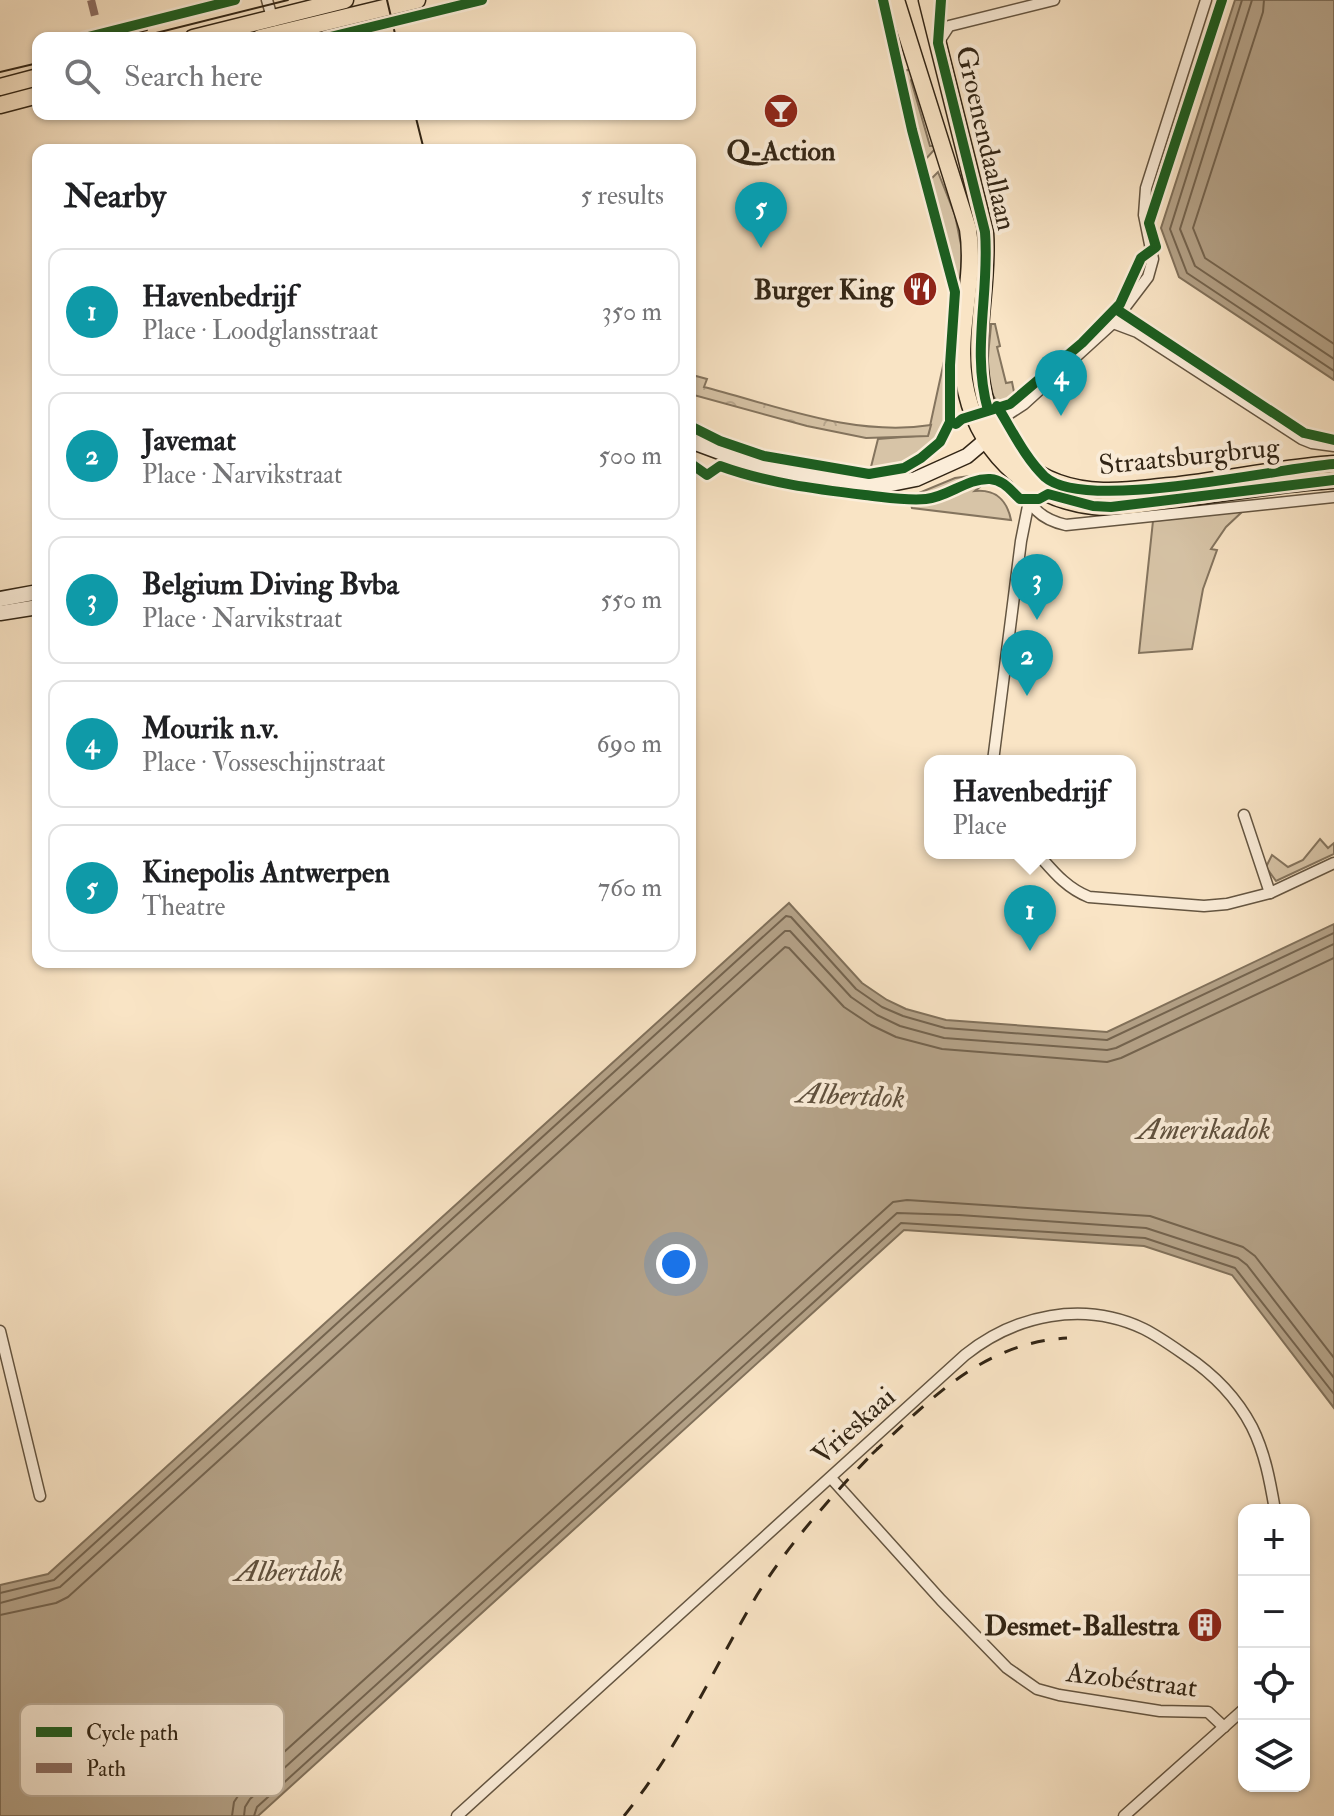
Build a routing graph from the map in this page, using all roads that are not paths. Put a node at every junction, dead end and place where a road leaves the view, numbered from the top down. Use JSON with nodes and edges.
{"nodes":[{"id":1,"x":345,"y":0,"type":"edge"},
{"id":2,"x":417,"y":0,"type":"edge"},
{"id":3,"x":896,"y":0,"type":"edge"},
{"id":4,"x":927,"y":0,"type":"edge"},
{"id":5,"x":1054,"y":0,"type":"edge"},
{"id":6,"x":1206,"y":0,"type":"edge"},
{"id":7,"x":269,"y":19,"type":"edge"},
{"id":8,"x":217,"y":32,"type":"edge"},
{"id":9,"x":938,"y":43,"type":"junction"},
{"id":10,"x":32,"y":79,"type":"edge"},
{"id":11,"x":0,"y":87,"type":"edge"},
{"id":12,"x":32,"y":97,"type":"edge"},
{"id":13,"x":0,"y":105,"type":"edge"},
{"id":14,"x":1113,"y":323,"type":"junction"},
{"id":15,"x":990,"y":435,"type":"junction"},
{"id":16,"x":696,"y":443,"type":"edge"},
{"id":17,"x":1334,"y":446,"type":"edge"},
{"id":18,"x":1334,"y":464,"type":"edge"},
{"id":19,"x":1016,"y":476,"type":"junction"},
{"id":20,"x":1334,"y":480,"type":"edge"},
{"id":21,"x":1047,"y":486,"type":"junction"},
{"id":22,"x":1334,"y":497,"type":"edge"},
{"id":23,"x":1028,"y":506,"type":"junction"},
{"id":24,"x":32,"y":593,"type":"edge"},
{"id":25,"x":0,"y":599,"type":"edge"},
{"id":26,"x":32,"y":608,"type":"edge"},
{"id":27,"x":0,"y":613,"type":"edge"},
{"id":28,"x":994,"y":755,"type":"edge"},
{"id":29,"x":1244,"y":815,"type":"dead end"},
{"id":30,"x":1043,"y":859,"type":"edge"},
{"id":31,"x":1334,"y":863,"type":"edge"},
{"id":32,"x":1270,"y":893,"type":"junction"},
{"id":33,"x":0,"y":1331,"type":"edge"},
{"id":34,"x":831,"y":1478,"type":"junction"},
{"id":35,"x":40,"y":1496,"type":"dead end"},
{"id":36,"x":1274,"y":1504,"type":"edge"},
{"id":37,"x":1238,"y":1714,"type":"edge"},
{"id":38,"x":1224,"y":1727,"type":"junction"},
{"id":39,"x":457,"y":1816,"type":"edge"},
{"id":40,"x":1124,"y":1816,"type":"edge"}],
"edges":[{"from":1,"to":7,"type":"main road"},
{"from":2,"to":7,"type":"main road"},
{"from":3,"to":15,"type":"main road","name":"Groenendaallaan"},
{"from":4,"to":9,"type":"main road","name":"Groenendaallaan"},
{"from":5,"to":9,"type":"street"},
{"from":6,"to":14,"type":"street"},
{"from":7,"to":8,"type":"main road"},
{"from":9,"to":15,"type":"main road","name":"Groenendaallaan"},
{"from":10,"to":11,"type":"main road"},
{"from":12,"to":13,"type":"main road"},
{"from":14,"to":15,"type":"street"},
{"from":14,"to":17,"type":"street"},
{"from":15,"to":16,"type":"street"},
{"from":15,"to":19,"type":"main road","name":"Straatsburgbrug"},
{"from":15,"to":21,"type":"main road","name":"Straatsburgbrug"},
{"from":18,"to":21,"type":"main road","name":"Straatsburgbrug"},
{"from":19,"to":21,"type":"main road","name":"Straatsburgbrug"},
{"from":19,"to":23,"type":"street"},
{"from":20,"to":21,"type":"main road","name":"Straatsburgbrug"},
{"from":22,"to":23,"type":"street"},
{"from":23,"to":28,"type":"street"},
{"from":24,"to":25,"type":"street"},
{"from":26,"to":27,"type":"street"},
{"from":29,"to":32,"type":"street"},
{"from":30,"to":32,"type":"street"},
{"from":31,"to":32,"type":"street"},
{"from":33,"to":35,"type":"street"},
{"from":34,"to":36,"type":"street","name":"Vrieskaai"},
{"from":34,"to":38,"type":"street","name":"Azobéstraat"},
{"from":34,"to":39,"type":"street","name":"Vrieskaai"},
{"from":37,"to":38,"type":"street"},
{"from":38,"to":40,"type":"street"}]}
